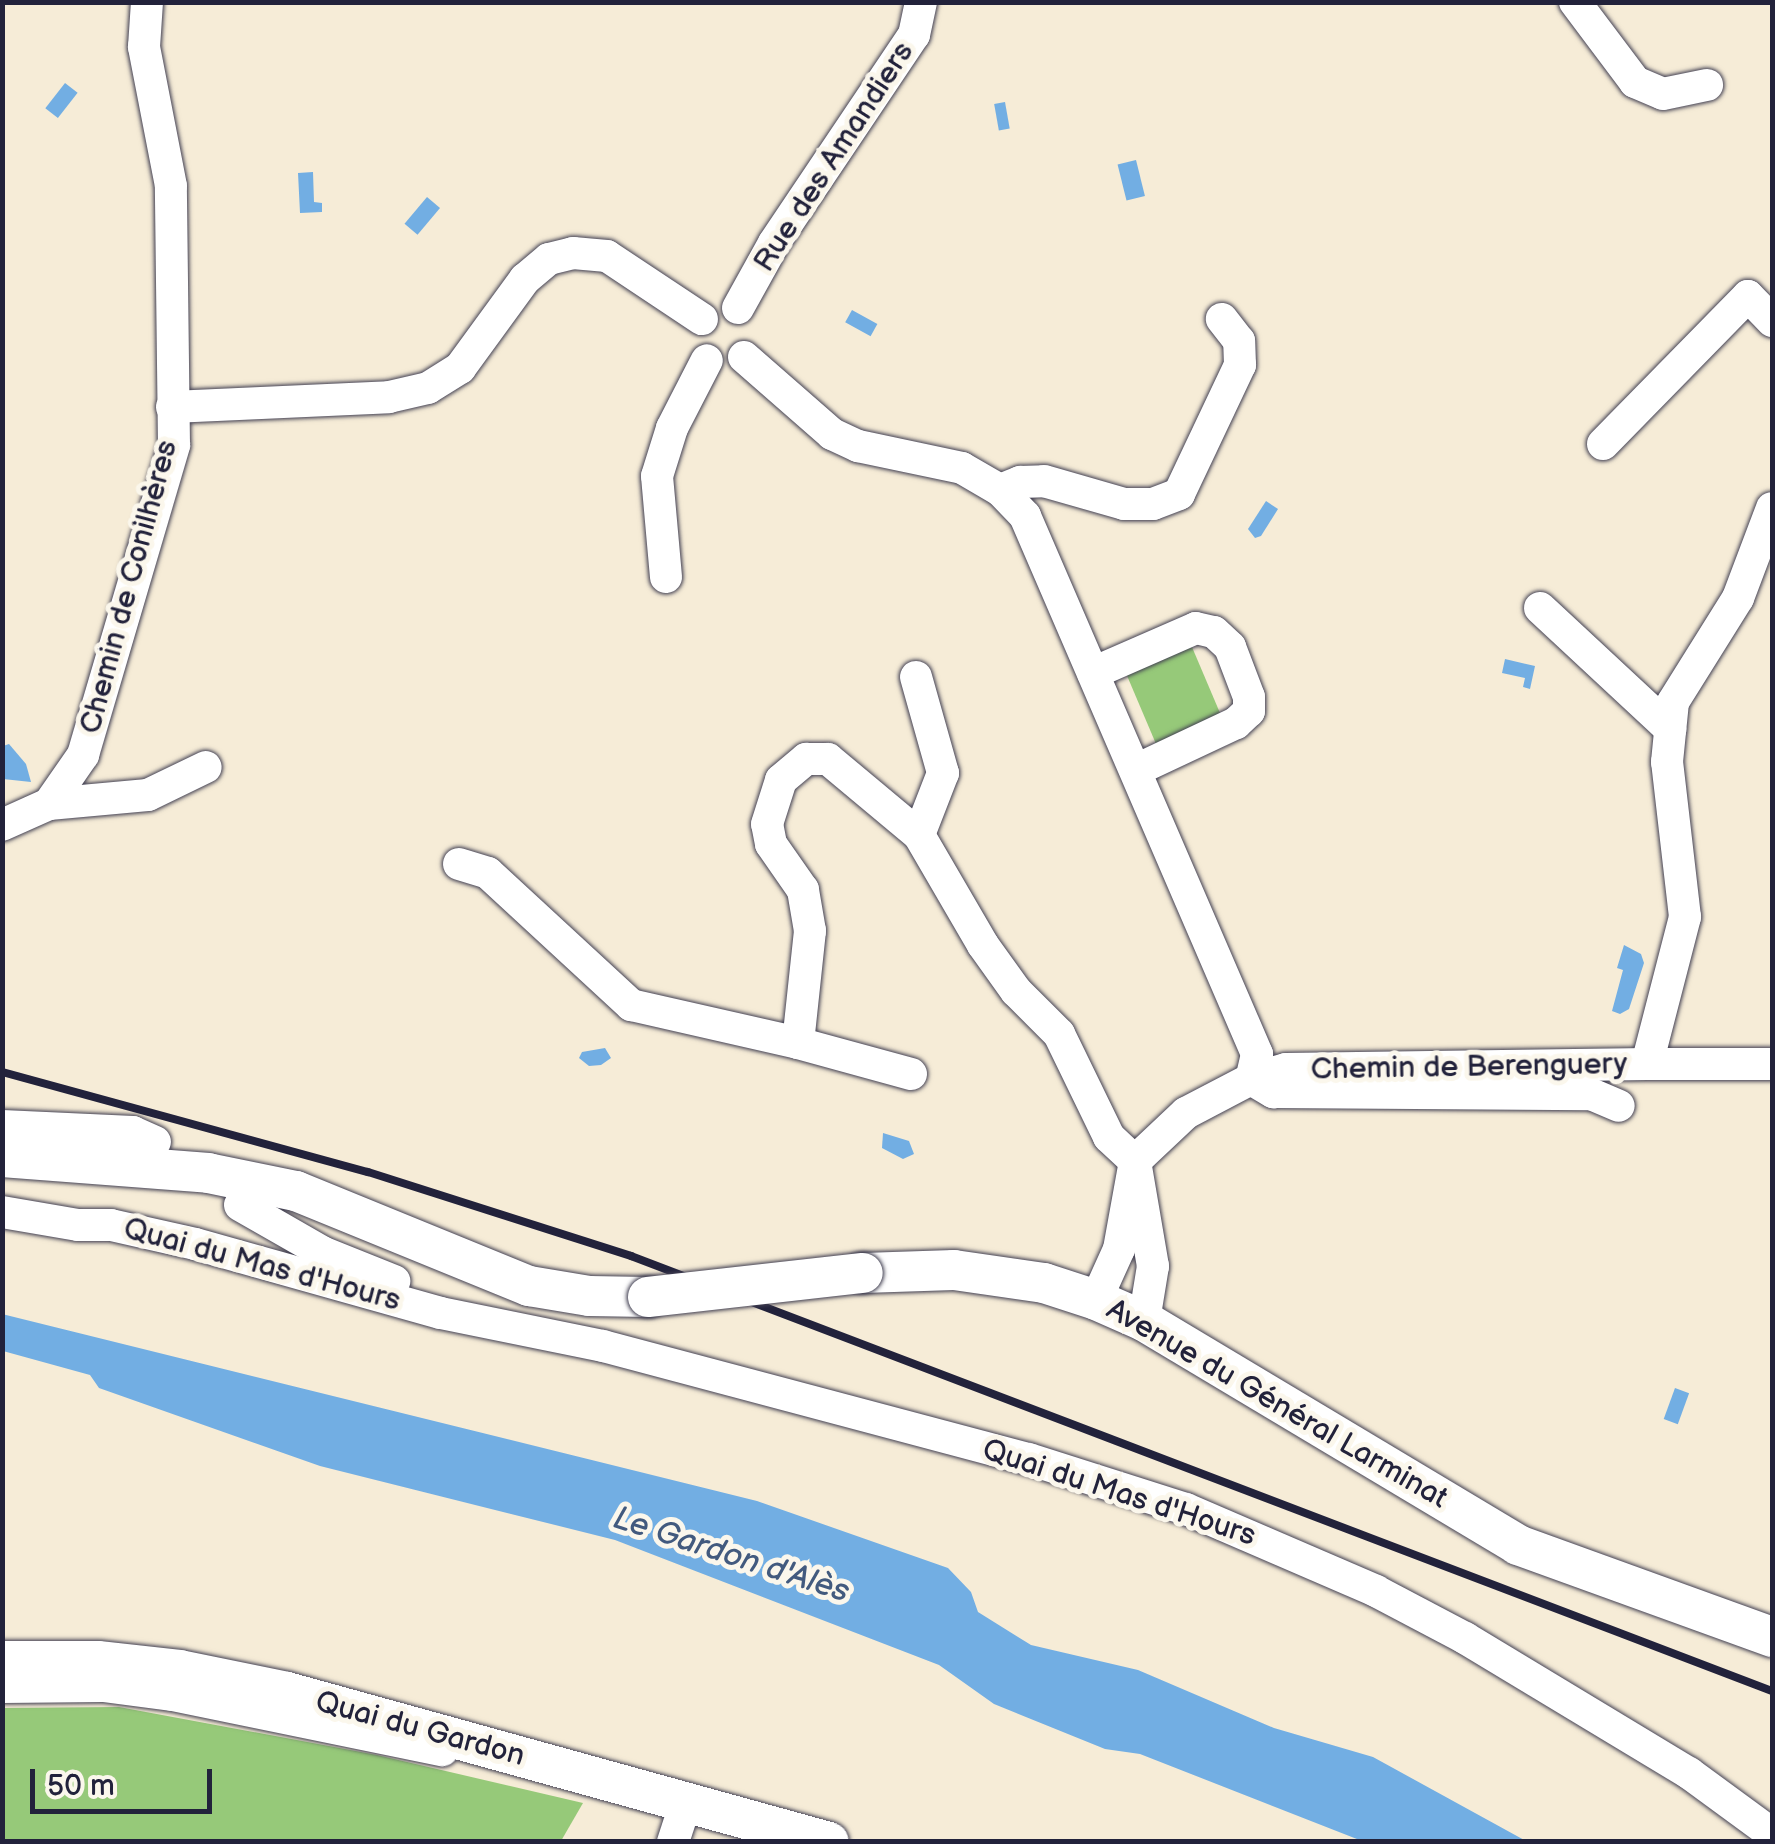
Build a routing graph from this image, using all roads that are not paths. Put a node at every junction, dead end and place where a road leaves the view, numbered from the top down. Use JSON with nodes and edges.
{"nodes":[{"id":1,"x":147,"y":2,"type":"edge"},
{"id":2,"x":921,"y":2,"type":"edge"},
{"id":3,"x":1575,"y":2,"type":"edge"},
{"id":4,"x":1707,"y":85,"type":"dead end"},
{"id":5,"x":738,"y":308,"type":"junction"},
{"id":6,"x":1222,"y":319,"type":"dead end"},
{"id":7,"x":702,"y":320,"type":"junction"},
{"id":8,"x":1772,"y":321,"type":"edge"},
{"id":9,"x":744,"y":357,"type":"junction"},
{"id":10,"x":707,"y":360,"type":"junction"},
{"id":11,"x":172,"y":407,"type":"junction"},
{"id":12,"x":1603,"y":444,"type":"dead end"},
{"id":13,"x":1000,"y":490,"type":"junction"},
{"id":14,"x":1772,"y":508,"type":"edge"},
{"id":15,"x":666,"y":577,"type":"dead end"},
{"id":16,"x":1540,"y":608,"type":"dead end"},
{"id":17,"x":1094,"y":673,"type":"junction"},
{"id":18,"x":916,"y":678,"type":"dead end"},
{"id":19,"x":1670,"y":728,"type":"junction"},
{"id":20,"x":206,"y":768,"type":"dead end"},
{"id":21,"x":1136,"y":770,"type":"junction"},
{"id":22,"x":49,"y":804,"type":"junction"},
{"id":23,"x":4,"y":824,"type":"edge"},
{"id":24,"x":919,"y":836,"type":"junction"},
{"id":25,"x":459,"y":864,"type":"dead end"},
{"id":26,"x":798,"y":1042,"type":"junction"},
{"id":27,"x":1646,"y":1064,"type":"junction"},
{"id":28,"x":1772,"y":1064,"type":"edge"},
{"id":29,"x":911,"y":1074,"type":"dead end"},
{"id":30,"x":1251,"y":1079,"type":"junction"},
{"id":31,"x":1619,"y":1106,"type":"dead end"},
{"id":32,"x":2,"y":1126,"type":"edge"},
{"id":33,"x":155,"y":1142,"type":"dead end"},
{"id":34,"x":2,"y":1157,"type":"edge"},
{"id":35,"x":1135,"y":1161,"type":"junction"},
{"id":36,"x":240,"y":1204,"type":"dead end"},
{"id":37,"x":2,"y":1212,"type":"edge"},
{"id":38,"x":78,"y":1225,"type":"junction"},
{"id":39,"x":2,"y":1231,"type":"edge"},
{"id":40,"x":1096,"y":1300,"type":"junction"},
{"id":41,"x":1144,"y":1321,"type":"junction"},
{"id":42,"x":520,"y":1326,"type":"junction"},
{"id":43,"x":1772,"y":1637,"type":"edge"},
{"id":44,"x":2,"y":1661,"type":"edge"},
{"id":45,"x":2,"y":1686,"type":"edge"},
{"id":46,"x":555,"y":1766,"type":"junction"},
{"id":47,"x":679,"y":1823,"type":"edge"},
{"id":48,"x":1772,"y":1834,"type":"edge"},
{"id":49,"x":829,"y":1842,"type":"edge"}],
"edges":[{"from":1,"to":11,"type":"street","name":"Chemin de Conilhères"},
{"from":2,"to":5,"type":"street","name":"Rue des Amandiers"},
{"from":3,"to":4,"type":"street"},
{"from":5,"to":7,"type":"street"},
{"from":5,"to":9,"type":"street"},
{"from":6,"to":13,"type":"street"},
{"from":7,"to":10,"type":"street"},
{"from":7,"to":11,"type":"street"},
{"from":8,"to":12,"type":"street"},
{"from":9,"to":10,"type":"street"},
{"from":9,"to":13,"type":"street"},
{"from":10,"to":15,"type":"street"},
{"from":11,"to":22,"type":"street","name":"Chemin de Conilhères"},
{"from":13,"to":17,"type":"street"},
{"from":14,"to":19,"type":"street","name":"Chemin de Berenguery"},
{"from":16,"to":19,"type":"street"},
{"from":17,"to":21,"type":"street"},
{"from":17,"to":21,"type":"street"},
{"from":18,"to":24,"type":"street"},
{"from":19,"to":27,"type":"street","name":"Chemin de Berenguery"},
{"from":20,"to":22,"type":"street"},
{"from":21,"to":30,"type":"street"},
{"from":22,"to":23,"type":"street"},
{"from":24,"to":26,"type":"street"},
{"from":24,"to":35,"type":"street"},
{"from":25,"to":26,"type":"street"},
{"from":26,"to":29,"type":"street"},
{"from":27,"to":28,"type":"street"},
{"from":27,"to":30,"type":"street","name":"Chemin de Berenguery"},
{"from":30,"to":31,"type":"street","name":"Chemin de Berenguery"},
{"from":30,"to":35,"type":"street","name":"Chemin de Berenguery"},
{"from":32,"to":33,"type":"street"},
{"from":34,"to":40,"type":"main road","name":"Avenue du Général Larminat","bridge":true},
{"from":35,"to":40,"type":"street"},
{"from":35,"to":41,"type":"street"},
{"from":36,"to":42,"type":"street","name":"Quai du Mas d'Hours"},
{"from":37,"to":38,"type":"street","name":"Quai du Mas d'Hours"},
{"from":38,"to":39,"type":"street"},
{"from":38,"to":42,"type":"street","name":"Quai du Mas d'Hours"},
{"from":40,"to":41,"type":"main road","name":"Avenue du Général Larminat"},
{"from":41,"to":43,"type":"main road","name":"Avenue du Général Larminat"},
{"from":42,"to":48,"type":"street","name":"Quai du Mas d'Hours"},
{"from":44,"to":46,"type":"main road","name":"Quai du Gardon"},
{"from":45,"to":46,"type":"street"},
{"from":46,"to":47,"type":"main road","name":"Quai du Gardon"},
{"from":47,"to":49,"type":"main road","name":"Quai du Gardon"}]}
